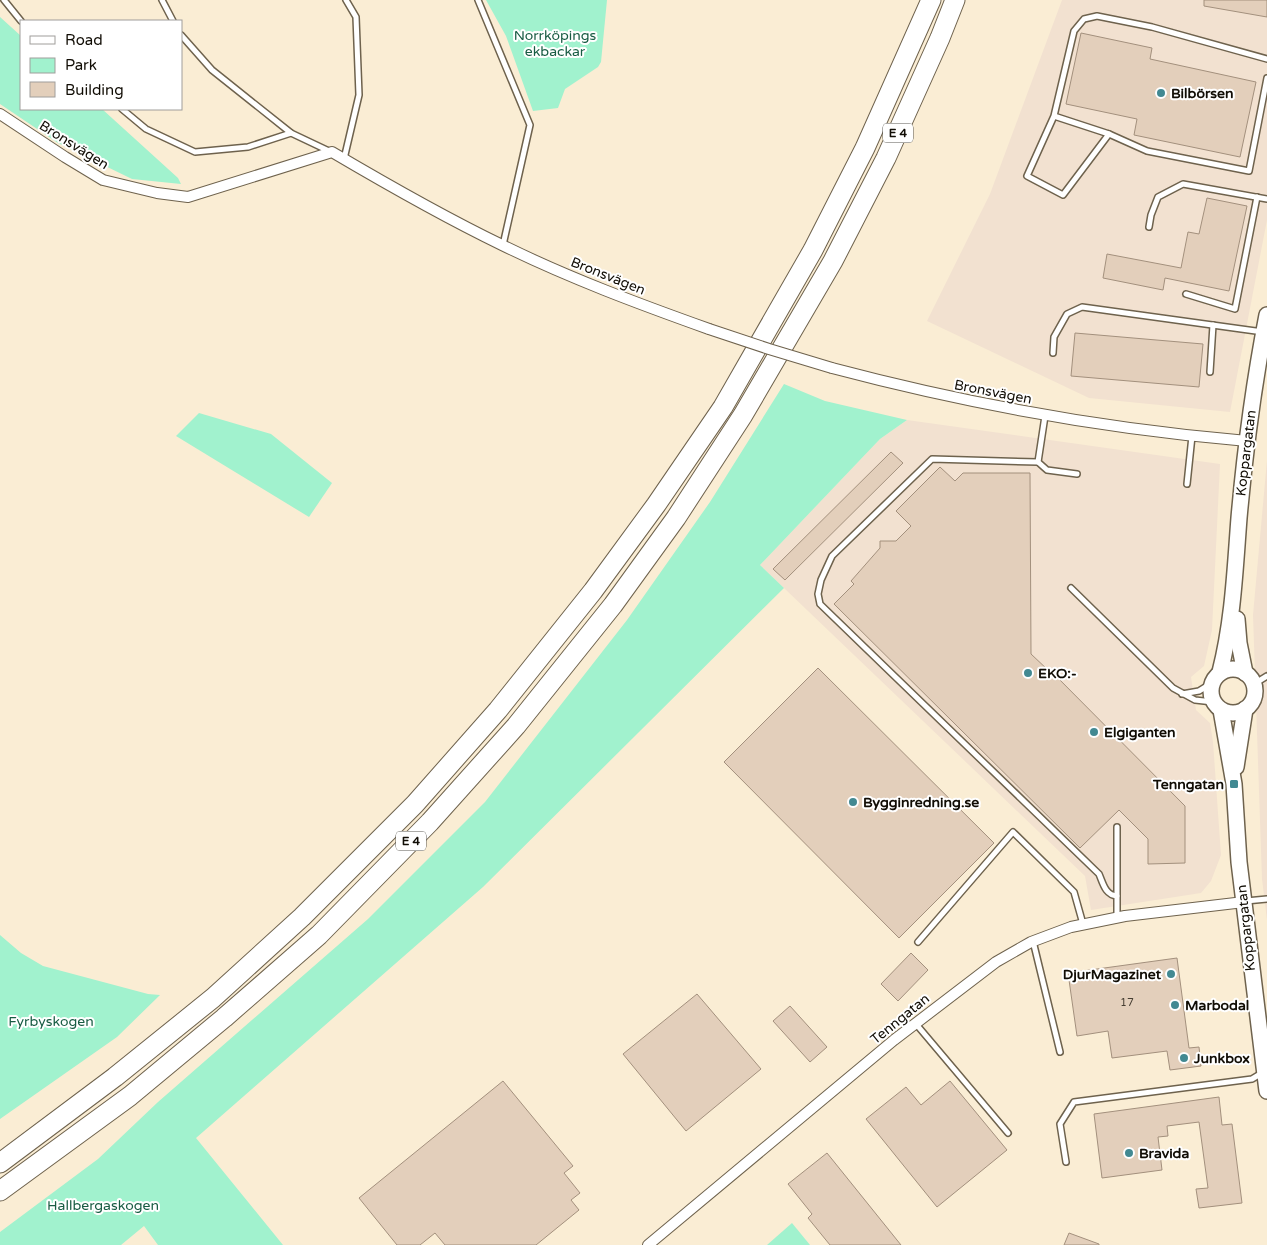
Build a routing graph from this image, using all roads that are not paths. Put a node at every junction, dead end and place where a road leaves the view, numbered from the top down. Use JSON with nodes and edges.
{"nodes":[{"id":1,"x":4,"y":0,"type":"edge"},
{"id":2,"x":162,"y":0,"type":"edge"},
{"id":3,"x":346,"y":0,"type":"edge"},
{"id":4,"x":478,"y":0,"type":"edge"},
{"id":5,"x":931,"y":0,"type":"edge"},
{"id":6,"x":955,"y":0,"type":"edge"},
{"id":7,"x":20,"y":20,"type":"edge"},
{"id":8,"x":172,"y":20,"type":"edge"},
{"id":9,"x":182,"y":37,"type":"edge"},
{"id":10,"x":1267,"y":59,"type":"edge"},
{"id":11,"x":1267,"y":78,"type":"edge"},
{"id":12,"x":123,"y":110,"type":"edge"},
{"id":13,"x":0,"y":114,"type":"edge"},
{"id":14,"x":1054,"y":116,"type":"junction"},
{"id":15,"x":291,"y":133,"type":"junction"},
{"id":16,"x":1109,"y":134,"type":"junction"},
{"id":17,"x":332,"y":152,"type":"junction"},
{"id":18,"x":344,"y":159,"type":"junction"},
{"id":19,"x":1257,"y":197,"type":"junction"},
{"id":20,"x":1267,"y":199,"type":"edge"},
{"id":21,"x":1149,"y":227,"type":"dead end"},
{"id":22,"x":503,"y":246,"type":"junction"},
{"id":23,"x":1186,"y":294,"type":"dead end"},
{"id":24,"x":1267,"y":315,"type":"edge"},
{"id":25,"x":1213,"y":324,"type":"junction"},
{"id":26,"x":1264,"y":332,"type":"junction"},
{"id":27,"x":1053,"y":353,"type":"dead end"},
{"id":28,"x":1210,"y":372,"type":"dead end"},
{"id":29,"x":1045,"y":416,"type":"junction"},
{"id":30,"x":1192,"y":435,"type":"junction"},
{"id":31,"x":1247,"y":440,"type":"junction"},
{"id":32,"x":1038,"y":462,"type":"junction"},
{"id":33,"x":1077,"y":474,"type":"dead end"},
{"id":34,"x":1187,"y":484,"type":"dead end"},
{"id":35,"x":1071,"y":588,"type":"dead end"},
{"id":36,"x":1234,"y":592,"type":"junction"},
{"id":37,"x":1216,"y":678,"type":"junction"},
{"id":38,"x":1255,"y":678,"type":"edge"},
{"id":39,"x":1182,"y":694,"type":"junction"},
{"id":40,"x":1217,"y":706,"type":"junction"},
{"id":41,"x":1245,"y":709,"type":"junction"},
{"id":42,"x":1234,"y":784,"type":"junction"},
{"id":43,"x":1117,"y":827,"type":"dead end"},
{"id":44,"x":1117,"y":896,"type":"junction"},
{"id":45,"x":1267,"y":899,"type":"edge"},
{"id":46,"x":1244,"y":902,"type":"junction"},
{"id":47,"x":1117,"y":918,"type":"junction"},
{"id":48,"x":1083,"y":924,"type":"junction"},
{"id":49,"x":1033,"y":941,"type":"junction"},
{"id":50,"x":918,"y":942,"type":"dead end"},
{"id":51,"x":916,"y":1023,"type":"junction"},
{"id":52,"x":1060,"y":1052,"type":"dead end"},
{"id":53,"x":1266,"y":1073,"type":"edge"},
{"id":54,"x":1267,"y":1091,"type":"edge"},
{"id":55,"x":1008,"y":1133,"type":"dead end"},
{"id":56,"x":0,"y":1162,"type":"edge"},
{"id":57,"x":1066,"y":1162,"type":"dead end"},
{"id":58,"x":0,"y":1192,"type":"edge"},
{"id":59,"x":648,"y":1245,"type":"edge"}],
"edges":[{"from":1,"to":7,"type":"lane"},
{"from":2,"to":8,"type":"lane"},
{"from":3,"to":18,"type":"lane"},
{"from":4,"to":22,"type":"lane"},
{"from":5,"to":56,"type":"highway","number":"E 4"},
{"from":6,"to":58,"type":"highway","number":"E 4"},
{"from":9,"to":15,"type":"lane"},
{"from":10,"to":14,"type":"lane"},
{"from":11,"to":16,"type":"lane"},
{"from":12,"to":15,"type":"lane"},
{"from":13,"to":17,"type":"street","name":"Bronsvägen"},
{"from":14,"to":16,"type":"lane"},
{"from":14,"to":16,"type":"lane"},
{"from":15,"to":17,"type":"lane"},
{"from":17,"to":18,"type":"street","name":"Bronsvägen"},
{"from":18,"to":22,"type":"street","name":"Bronsvägen"},
{"from":19,"to":20,"type":"lane"},
{"from":19,"to":21,"type":"lane"},
{"from":19,"to":23,"type":"lane"},
{"from":22,"to":29,"type":"street","name":"Bronsvägen","bridge":true},
{"from":24,"to":26,"type":"street","name":"Koppargatan"},
{"from":25,"to":26,"type":"lane"},
{"from":25,"to":27,"type":"lane"},
{"from":25,"to":28,"type":"lane"},
{"from":26,"to":31,"type":"street","name":"Koppargatan"},
{"from":29,"to":30,"type":"street","name":"Bronsvägen"},
{"from":29,"to":32,"type":"lane"},
{"from":30,"to":31,"type":"street","name":"Bronsvägen"},
{"from":30,"to":34,"type":"lane"},
{"from":31,"to":36,"type":"street","name":"Koppargatan"},
{"from":32,"to":33,"type":"lane"},
{"from":32,"to":44,"type":"lane"},
{"from":35,"to":39,"type":"lane"},
{"from":36,"to":37,"type":"street","name":"Koppargatan"},
{"from":36,"to":38,"type":"street","name":"Koppargatan"},
{"from":37,"to":38,"type":"street"},
{"from":37,"to":39,"type":"lane"},
{"from":37,"to":40,"type":"street"},
{"from":38,"to":41,"type":"street"},
{"from":39,"to":40,"type":"lane"},
{"from":40,"to":41,"type":"street"},
{"from":40,"to":42,"type":"street","name":"Koppargatan"},
{"from":41,"to":42,"type":"street","name":"Koppargatan"},
{"from":42,"to":46,"type":"street","name":"Koppargatan"},
{"from":43,"to":44,"type":"lane"},
{"from":44,"to":47,"type":"lane"},
{"from":45,"to":46,"type":"lane"},
{"from":46,"to":47,"type":"street","name":"Tenngatan"},
{"from":46,"to":53,"type":"street","name":"Koppargatan"},
{"from":47,"to":48,"type":"street","name":"Tenngatan"},
{"from":48,"to":49,"type":"street","name":"Tenngatan"},
{"from":48,"to":50,"type":"lane"},
{"from":49,"to":51,"type":"street","name":"Tenngatan"},
{"from":49,"to":52,"type":"lane"},
{"from":51,"to":55,"type":"lane"},
{"from":51,"to":59,"type":"street","name":"Tenngatan"},
{"from":53,"to":54,"type":"street","name":"Koppargatan"},
{"from":53,"to":57,"type":"lane"}]}
